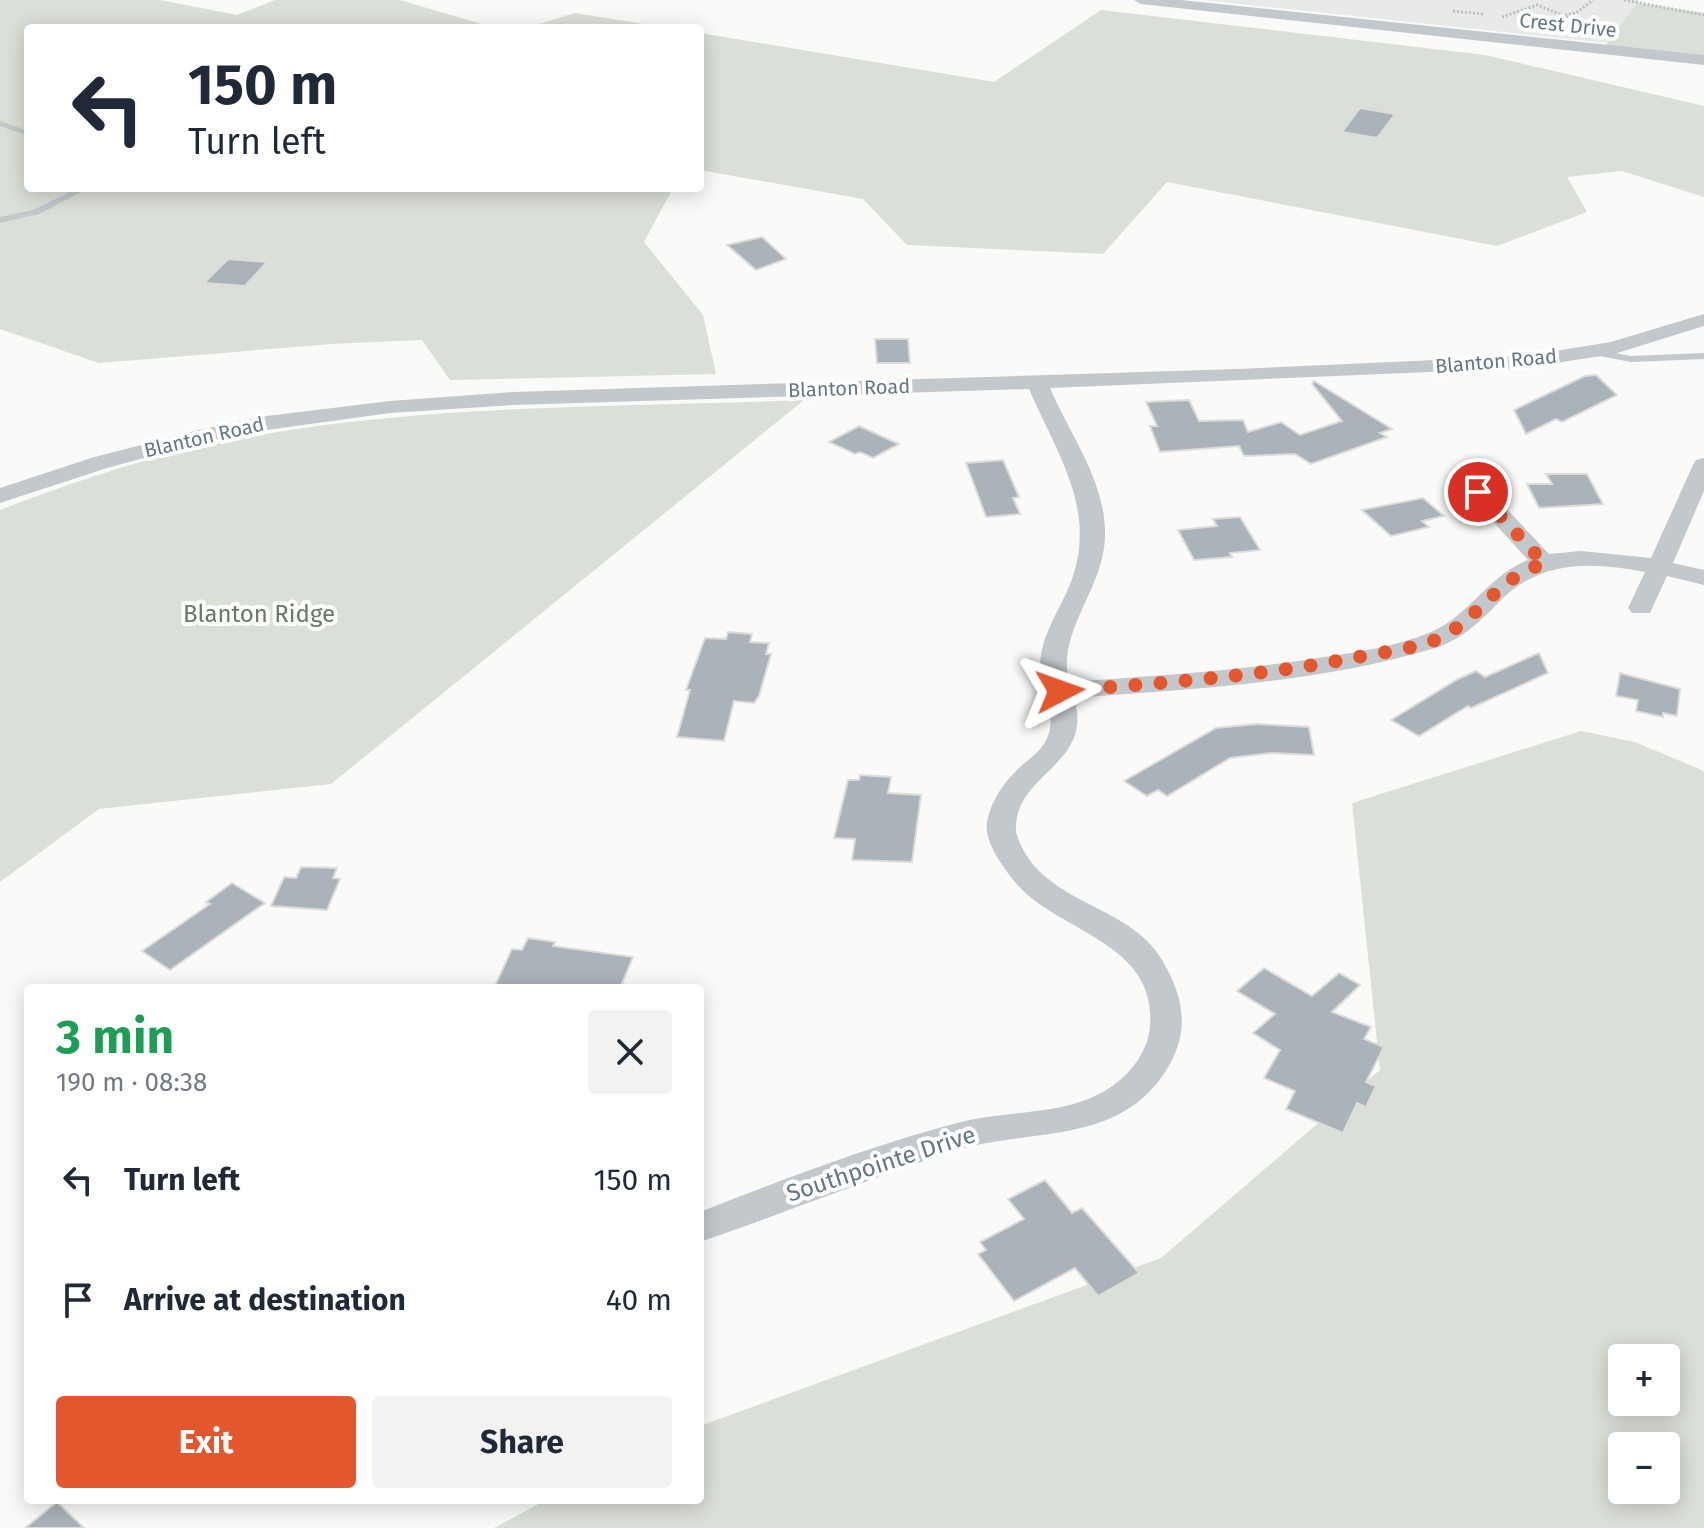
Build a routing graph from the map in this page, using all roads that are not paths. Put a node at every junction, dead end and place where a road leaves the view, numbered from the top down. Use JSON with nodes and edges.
{"nodes":[{"id":1,"x":1141,"y":0,"type":"edge"},
{"id":2,"x":1704,"y":60,"type":"edge"},
{"id":3,"x":0,"y":123,"type":"edge"},
{"id":4,"x":24,"y":132,"type":"edge"},
{"id":5,"x":78,"y":192,"type":"edge"},
{"id":6,"x":0,"y":220,"type":"edge"},
{"id":7,"x":1704,"y":320,"type":"edge"},
{"id":8,"x":1593,"y":352,"type":"junction"},
{"id":9,"x":1704,"y":356,"type":"edge"},
{"id":10,"x":1036,"y":381,"type":"junction"},
{"id":11,"x":1704,"y":465,"type":"edge"},
{"id":12,"x":0,"y":477,"type":"edge"},
{"id":13,"x":25,"y":488,"type":"junction"},
{"id":14,"x":1478,"y":492,"type":"dead end"},
{"id":15,"x":0,"y":496,"type":"edge"},
{"id":16,"x":1545,"y":564,"type":"junction"},
{"id":17,"x":1660,"y":566,"type":"junction"},
{"id":18,"x":1704,"y":578,"type":"edge"},
{"id":19,"x":1641,"y":608,"type":"dead end"},
{"id":20,"x":1060,"y":691,"type":"junction"},
{"id":21,"x":704,"y":1225,"type":"edge"}],
"edges":[{"from":1,"to":2,"type":"street","name":"Crest Drive"},
{"from":3,"to":4,"type":"lane"},
{"from":5,"to":6,"type":"lane"},
{"from":7,"to":8,"type":"street","name":"Blanton Road"},
{"from":8,"to":9,"type":"lane"},
{"from":8,"to":10,"type":"street","name":"Blanton Road"},
{"from":10,"to":13,"type":"street","name":"Blanton Road"},
{"from":10,"to":20,"type":"street","name":"Southpointe Drive"},
{"from":11,"to":17,"type":"street"},
{"from":12,"to":13,"type":"street"},
{"from":13,"to":15,"type":"street","name":"Blanton Road"},
{"from":14,"to":16,"type":"street"},
{"from":16,"to":17,"type":"street"},
{"from":16,"to":20,"type":"street"},
{"from":17,"to":18,"type":"street"},
{"from":17,"to":19,"type":"street"},
{"from":20,"to":21,"type":"street","name":"Southpointe Drive"}]}
